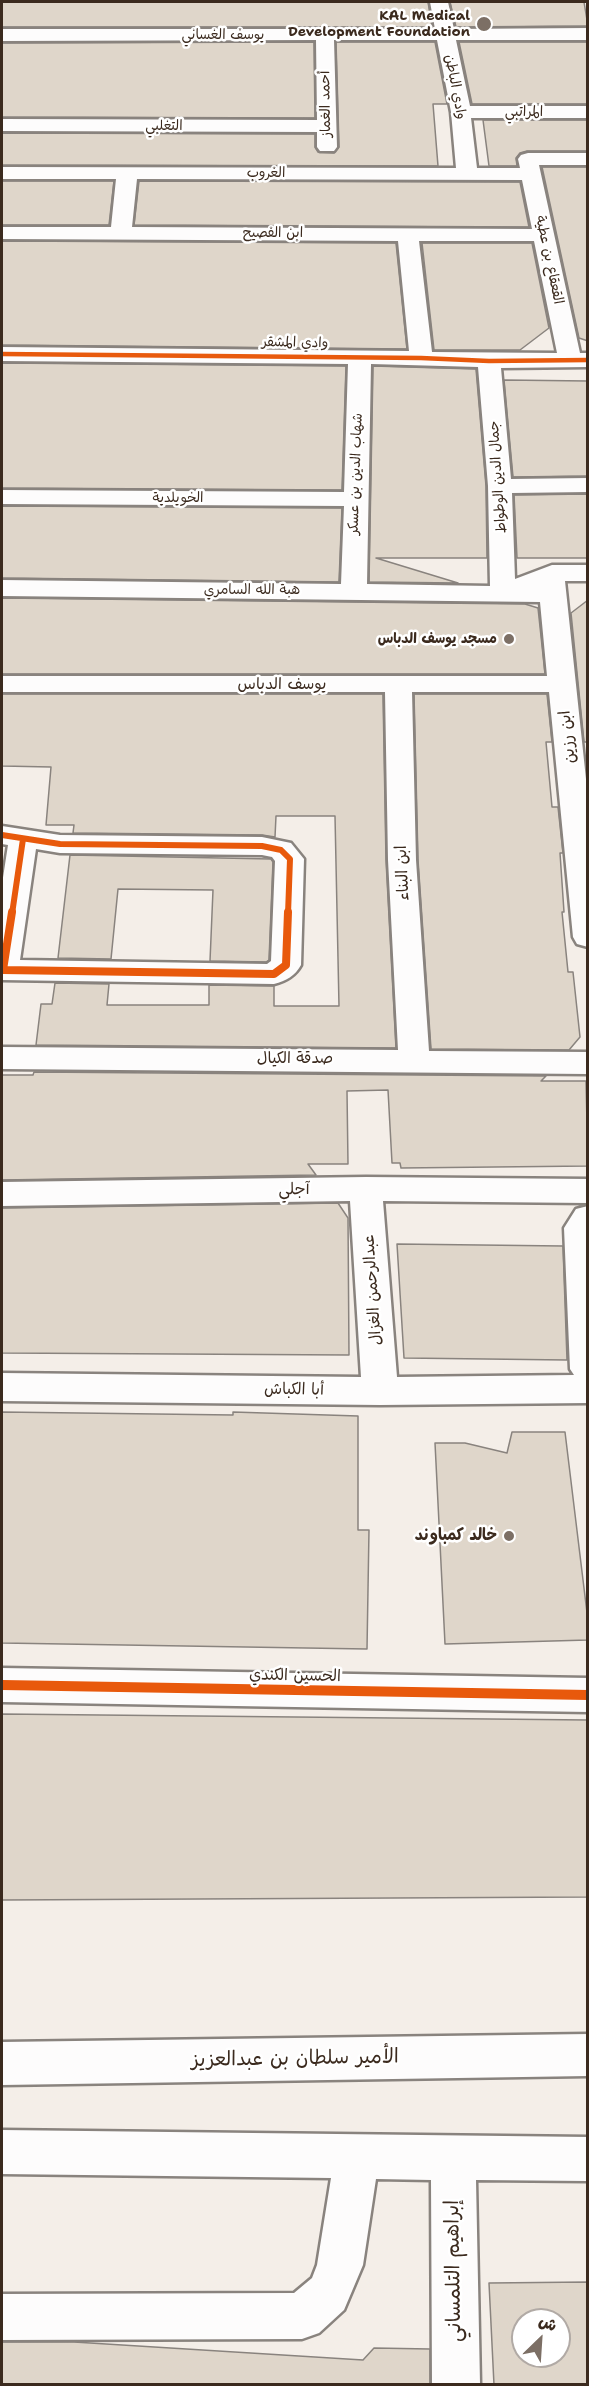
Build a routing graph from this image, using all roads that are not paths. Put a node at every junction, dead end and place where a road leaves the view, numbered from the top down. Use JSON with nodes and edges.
{"nodes":[{"id":1,"x":439,"y":2,"type":"edge"},
{"id":2,"x":445,"y":33,"type":"junction"},
{"id":3,"x":588,"y":34,"type":"edge"},
{"id":4,"x":2,"y":35,"type":"edge"},
{"id":5,"x":325,"y":35,"type":"junction"},
{"id":6,"x":461,"y":112,"type":"junction"},
{"id":7,"x":588,"y":112,"type":"edge"},
{"id":8,"x":2,"y":125,"type":"edge"},
{"id":9,"x":326,"y":126,"type":"junction"},
{"id":10,"x":588,"y":159,"type":"edge"},
{"id":11,"x":529,"y":166,"type":"junction"},
{"id":12,"x":2,"y":172,"type":"edge"},
{"id":13,"x":127,"y":173,"type":"junction"},
{"id":14,"x":327,"y":173,"type":"junction"},
{"id":15,"x":467,"y":174,"type":"junction"},
{"id":16,"x":2,"y":232,"type":"edge"},
{"id":17,"x":121,"y":232,"type":"junction"},
{"id":18,"x":408,"y":235,"type":"junction"},
{"id":19,"x":544,"y":236,"type":"junction"},
{"id":20,"x":2,"y":354,"type":"edge"},
{"id":21,"x":360,"y":357,"type":"junction"},
{"id":22,"x":421,"y":358,"type":"junction"},
{"id":23,"x":579,"y":360,"type":"edge"},
{"id":24,"x":489,"y":361,"type":"junction"},
{"id":25,"x":588,"y":485,"type":"edge"},
{"id":26,"x":501,"y":486,"type":"junction"},
{"id":27,"x":2,"y":497,"type":"edge"},
{"id":28,"x":355,"y":499,"type":"junction"},
{"id":29,"x":588,"y":573,"type":"edge"},
{"id":30,"x":552,"y":584,"type":"junction"},
{"id":31,"x":2,"y":588,"type":"edge"},
{"id":32,"x":354,"y":590,"type":"junction"},
{"id":33,"x":503,"y":594,"type":"junction"},
{"id":34,"x":2,"y":684,"type":"edge"},
{"id":35,"x":563,"y":684,"type":"junction"},
{"id":36,"x":398,"y":685,"type":"junction"},
{"id":37,"x":12,"y":837,"type":"edge"},
{"id":38,"x":585,"y":874,"type":"edge"},
{"id":39,"x":588,"y":936,"type":"edge"},
{"id":40,"x":2,"y":1058,"type":"edge"},
{"id":41,"x":414,"y":1060,"type":"junction"},
{"id":42,"x":588,"y":1063,"type":"edge"},
{"id":43,"x":366,"y":1189,"type":"junction"},
{"id":44,"x":588,"y":1191,"type":"edge"},
{"id":45,"x":2,"y":1194,"type":"edge"},
{"id":46,"x":585,"y":1224,"type":"edge"},
{"id":47,"x":588,"y":1369,"type":"edge"},
{"id":48,"x":2,"y":1387,"type":"edge"},
{"id":49,"x":588,"y":1389,"type":"edge"},
{"id":50,"x":380,"y":1391,"type":"junction"},
{"id":51,"x":2,"y":1684,"type":"edge"},
{"id":52,"x":588,"y":1695,"type":"edge"},
{"id":53,"x":588,"y":2055,"type":"edge"},
{"id":54,"x":2,"y":2064,"type":"edge"},
{"id":55,"x":2,"y":2152,"type":"edge"},
{"id":56,"x":357,"y":2154,"type":"junction"},
{"id":57,"x":453,"y":2157,"type":"junction"},
{"id":58,"x":588,"y":2159,"type":"edge"},
{"id":59,"x":2,"y":2317,"type":"edge"},
{"id":60,"x":456,"y":2385,"type":"edge"}],
"edges":[{"from":1,"to":2,"type":"street","name":"وادي الباطن"},
{"from":2,"to":3,"type":"street","name":"يوسف الغساني"},
{"from":2,"to":5,"type":"street","name":"يوسف الغساني"},
{"from":2,"to":6,"type":"street","name":"وادي الباطن"},
{"from":4,"to":5,"type":"street","name":"يوسف الغساني"},
{"from":5,"to":9,"type":"street","name":"أحمد الغماز"},
{"from":6,"to":7,"type":"street","name":"المراتبي"},
{"from":6,"to":15,"type":"street","name":"وادي الباطن"},
{"from":8,"to":9,"type":"street","name":"التغلبي"},
{"from":9,"to":14,"type":"street","name":"أحمد الغماز"},
{"from":10,"to":11,"type":"street","name":"الغروب"},
{"from":11,"to":15,"type":"street","name":"الغروب"},
{"from":11,"to":19,"type":"street","name":"القعقاع بن عطية"},
{"from":12,"to":13,"type":"street","name":"الغروب"},
{"from":13,"to":14,"type":"street","name":"الغروب"},
{"from":13,"to":17,"type":"street"},
{"from":14,"to":15,"type":"street","name":"الغروب"},
{"from":16,"to":17,"type":"street","name":"ابن الفصيح"},
{"from":17,"to":18,"type":"street","name":"ابن الفصيح"},
{"from":18,"to":19,"type":"street","name":"ابن الفصيح"},
{"from":18,"to":22,"type":"street"},
{"from":19,"to":23,"type":"street","name":"القعقاع بن عطية"},
{"from":20,"to":21,"type":"street","name":"وادي المشقر"},
{"from":21,"to":22,"type":"street","name":"وادي المشقر"},
{"from":21,"to":28,"type":"street","name":"شهاب الدين بن عسكر"},
{"from":22,"to":24,"type":"street","name":"وادي المشقر"},
{"from":23,"to":24,"type":"street","name":"وادي المشقر"},
{"from":24,"to":26,"type":"street","name":"جمال الدين الوطواط"},
{"from":25,"to":26,"type":"street"},
{"from":26,"to":33,"type":"street","name":"جمال الدين الوطواط"},
{"from":27,"to":28,"type":"street","name":"الخويلدية"},
{"from":28,"to":32,"type":"street","name":"شهاب الدين بن عسكر"},
{"from":29,"to":30,"type":"street","name":"هبة الله السامري"},
{"from":30,"to":33,"type":"street","name":"هبة الله السامري"},
{"from":30,"to":35,"type":"street","name":"ابن رزين"},
{"from":31,"to":32,"type":"street","name":"هبة الله السامري"},
{"from":32,"to":33,"type":"street","name":"هبة الله السامري"},
{"from":34,"to":36,"type":"street","name":"يوسف الدباس"},
{"from":35,"to":36,"type":"street","name":"يوسف الدباس"},
{"from":35,"to":38,"type":"street","name":"ابن رزين"},
{"from":36,"to":41,"type":"street","name":"ابن البناء"},
{"from":37,"to":37,"type":"street"},
{"from":38,"to":39,"type":"street","name":"ابن رزين"},
{"from":40,"to":41,"type":"street","name":"صدقة الكيال"},
{"from":41,"to":42,"type":"street","name":"صدقة الكيال"},
{"from":43,"to":44,"type":"street","name":"آجلي"},
{"from":43,"to":45,"type":"street","name":"آجلي"},
{"from":43,"to":50,"type":"street","name":"عبدالرحمن الغزال"},
{"from":46,"to":47,"type":"street"},
{"from":48,"to":50,"type":"street","name":"أبا الكباش"},
{"from":49,"to":50,"type":"street","name":"أبا الكباش"},
{"from":51,"to":52,"type":"street","name":"الحسين الكندي"},
{"from":53,"to":54,"type":"street","name":"الأمير سلطان بن عبدالعزيز"},
{"from":55,"to":56,"type":"street"},
{"from":56,"to":57,"type":"street"},
{"from":56,"to":59,"type":"street"},
{"from":57,"to":58,"type":"street"},
{"from":57,"to":60,"type":"street","name":"إبراهيم التلمساني"}]}
